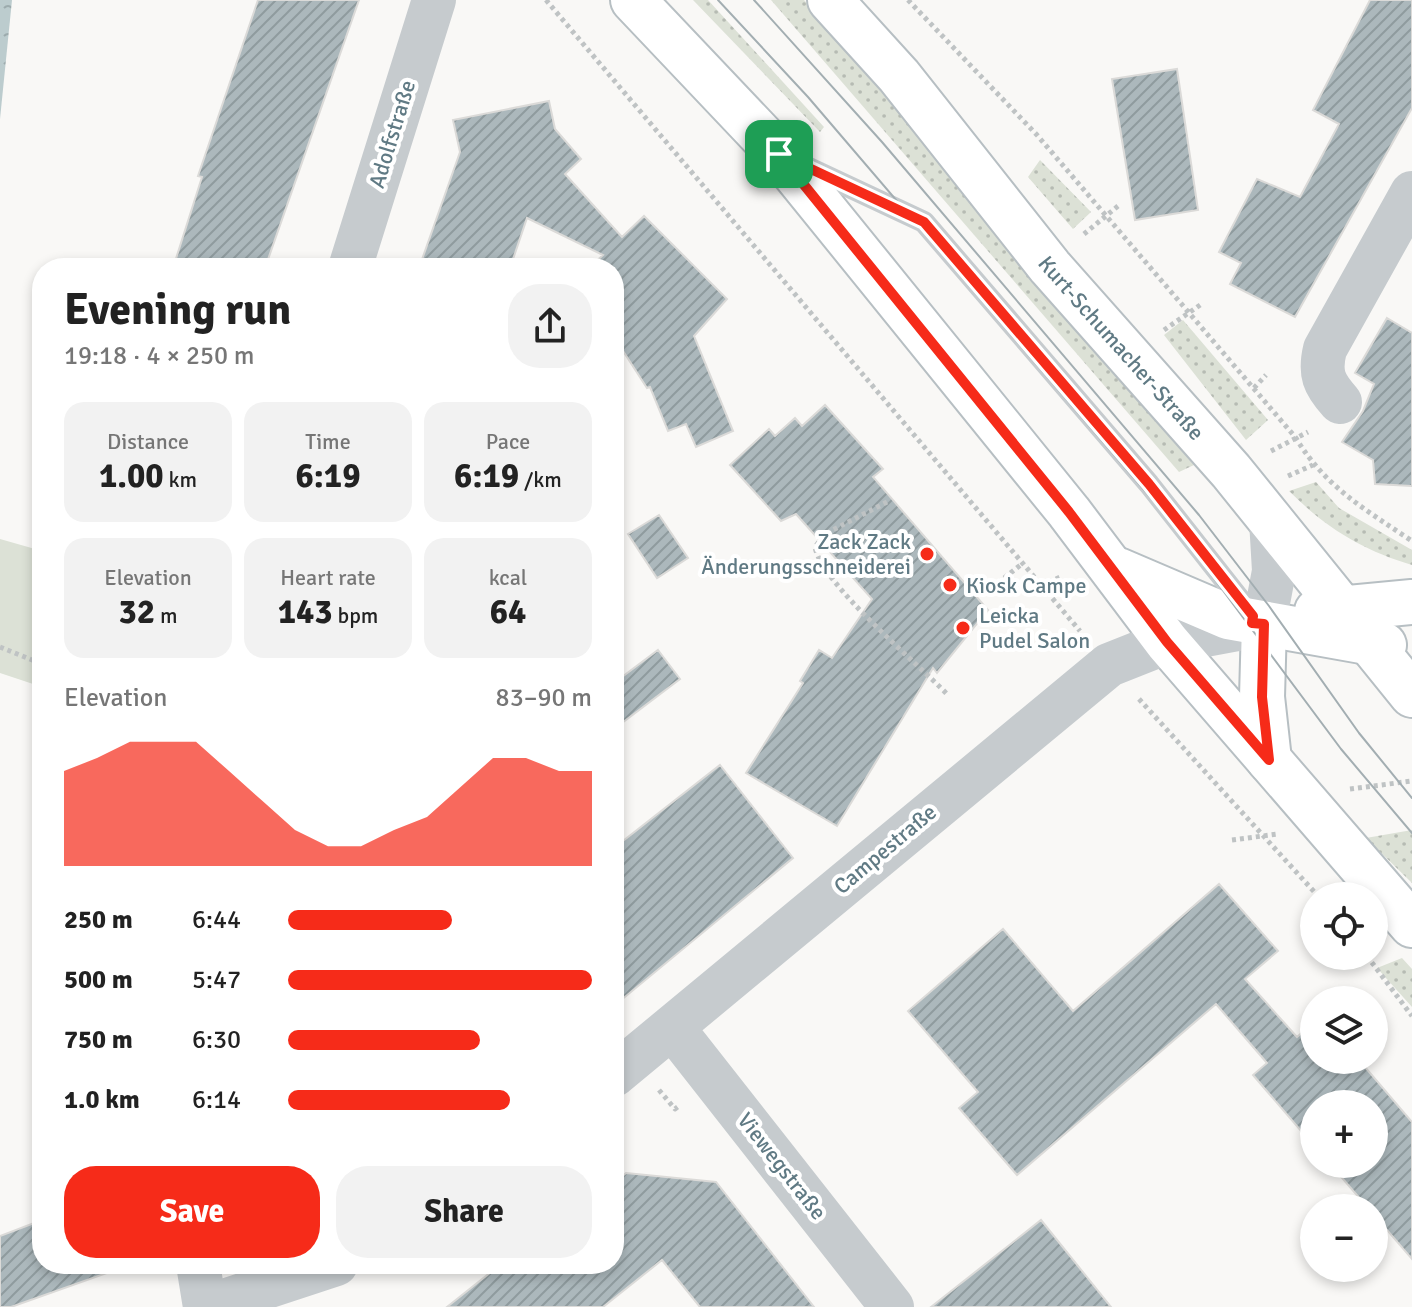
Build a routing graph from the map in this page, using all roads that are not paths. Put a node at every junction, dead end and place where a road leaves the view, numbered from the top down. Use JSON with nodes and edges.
{"nodes":[{"id":1,"x":434,"y":0,"type":"edge"},
{"id":2,"x":633,"y":0,"type":"edge"},
{"id":3,"x":830,"y":0,"type":"edge"},
{"id":4,"x":779,"y":154,"type":"junction"},
{"id":5,"x":1412,"y":193,"type":"edge"},
{"id":6,"x":353,"y":258,"type":"edge"},
{"id":7,"x":1326,"y":415,"type":"road end"},
{"id":8,"x":1271,"y":520,"type":"junction"},
{"id":9,"x":1112,"y":567,"type":"junction"},
{"id":10,"x":1412,"y":602,"type":"edge"},
{"id":11,"x":1340,"y":607,"type":"junction"},
{"id":12,"x":1256,"y":625,"type":"junction"},
{"id":13,"x":1167,"y":642,"type":"junction"},
{"id":14,"x":1391,"y":646,"type":"edge"},
{"id":15,"x":1412,"y":695,"type":"edge"},
{"id":16,"x":1259,"y":749,"type":"junction"},
{"id":17,"x":1412,"y":925,"type":"edge"},
{"id":18,"x":672,"y":1027,"type":"junction"},
{"id":19,"x":624,"y":1067,"type":"edge"},
{"id":20,"x":200,"y":1274,"type":"edge"},
{"id":21,"x":306,"y":1274,"type":"edge"},
{"id":22,"x":205,"y":1307,"type":"edge"},
{"id":23,"x":892,"y":1307,"type":"edge"}],
"edges":[{"from":1,"to":6,"type":"street","name":"Adolfstraße"},
{"from":2,"to":4,"type":"main road"},
{"from":3,"to":8,"type":"main road","name":"Kurt-Schumacher-Straße"},
{"from":4,"to":9,"type":"main road"},
{"from":4,"to":12,"type":"lane"},
{"from":5,"to":7,"type":"street"},
{"from":8,"to":11,"type":"main road","name":"Kurt-Schumacher-Straße"},
{"from":8,"to":12,"type":"street"},
{"from":9,"to":12,"type":"main road"},
{"from":9,"to":13,"type":"main road"},
{"from":10,"to":11,"type":"main road"},
{"from":11,"to":12,"type":"main road"},
{"from":11,"to":14,"type":"main road","name":"Kurt-Schumacher-Straße"},
{"from":12,"to":13,"type":"street","name":"Campestraße"},
{"from":12,"to":14,"type":"main road"},
{"from":12,"to":16,"type":"main road"},
{"from":13,"to":16,"type":"main road"},
{"from":13,"to":18,"type":"street","name":"Campestraße"},
{"from":14,"to":15,"type":"main road","name":"Kurt-Schumacher-Straße"},
{"from":16,"to":17,"type":"main road"},
{"from":18,"to":19,"type":"street","name":"Campestraße"},
{"from":18,"to":23,"type":"street","name":"Viewegstraße"},
{"from":20,"to":22,"type":"street"},
{"from":21,"to":22,"type":"street"}]}
